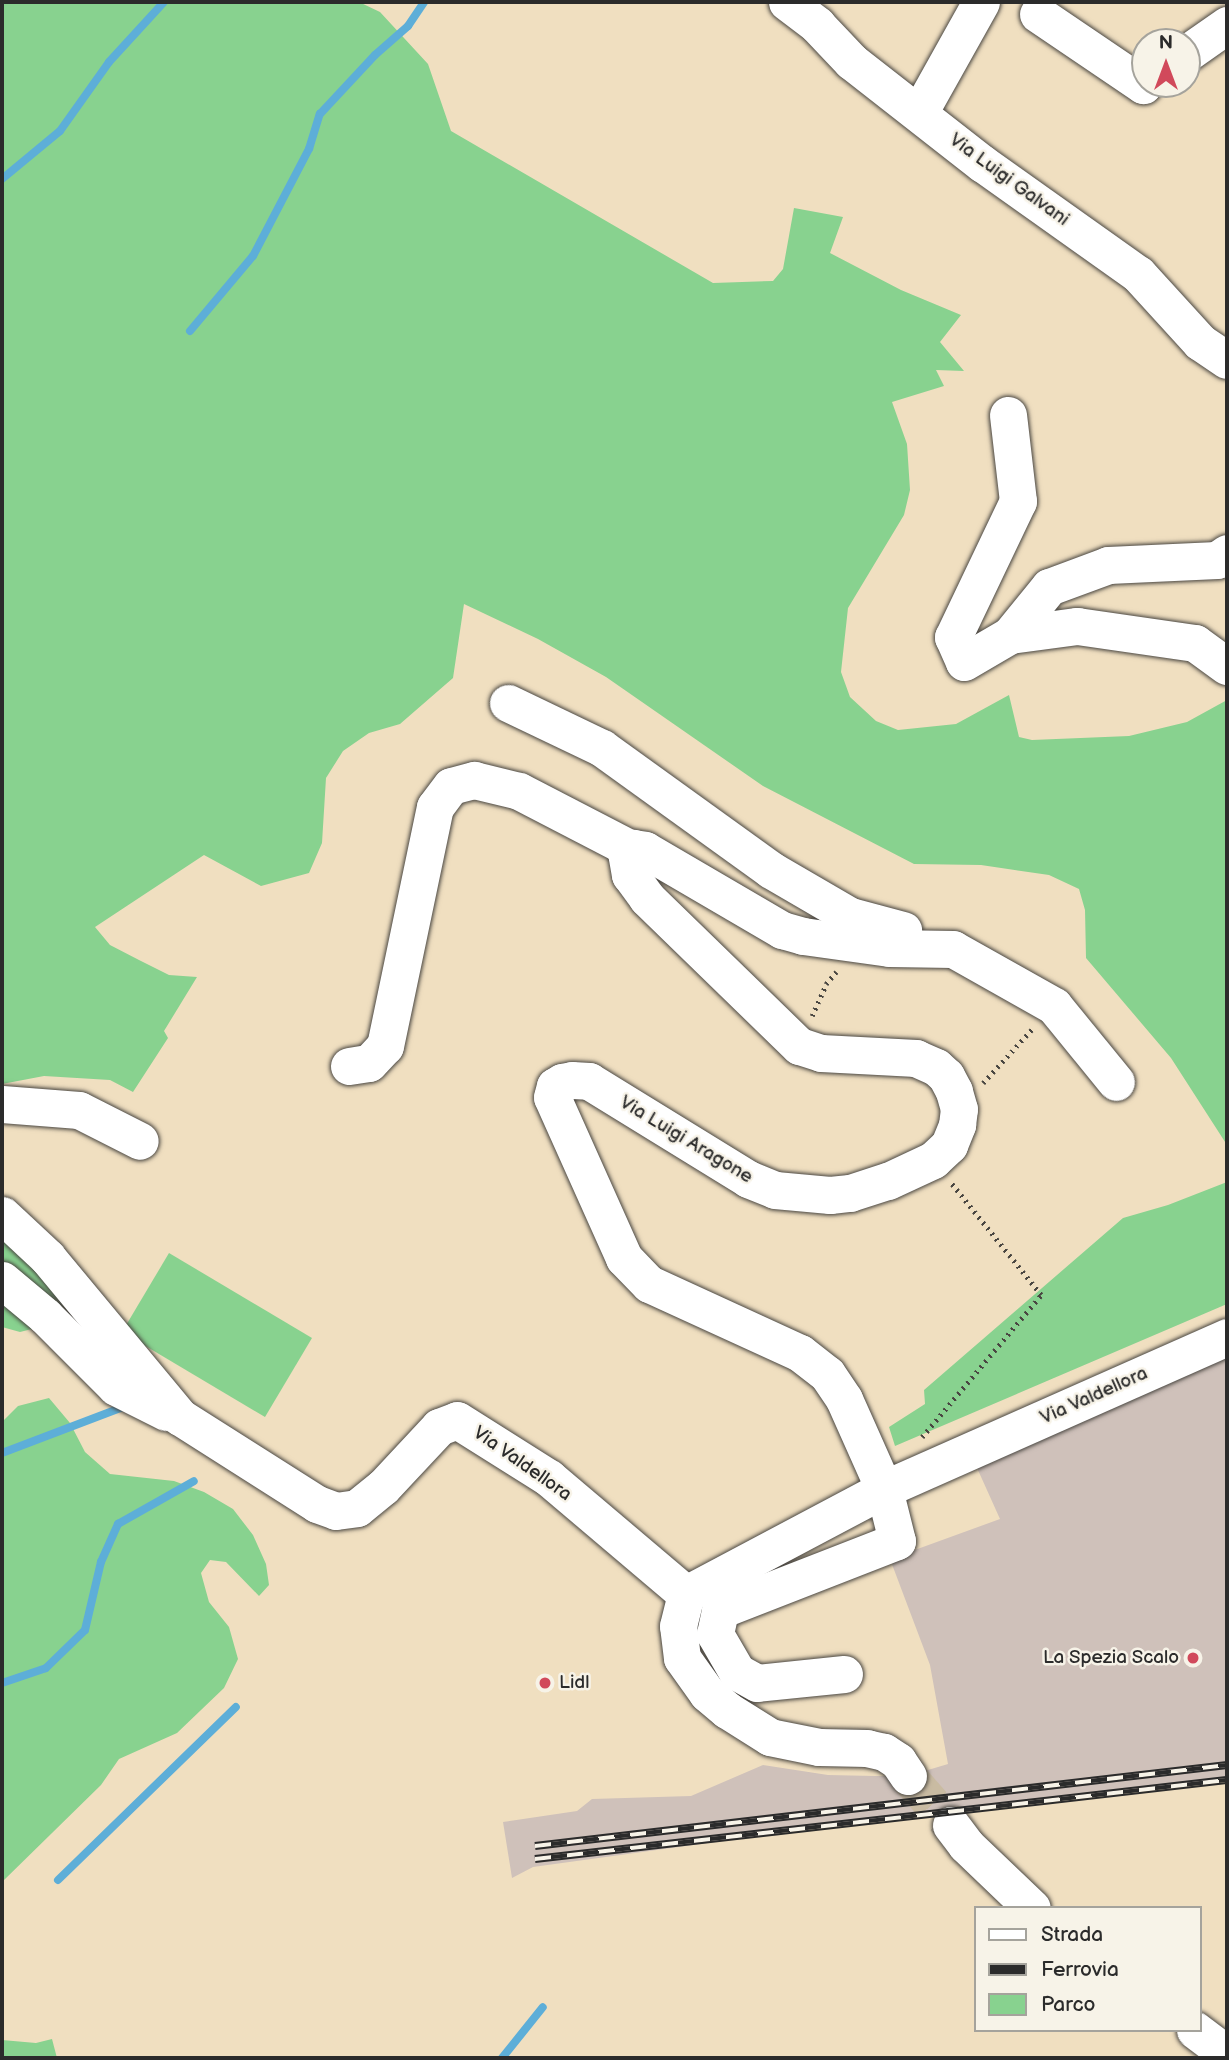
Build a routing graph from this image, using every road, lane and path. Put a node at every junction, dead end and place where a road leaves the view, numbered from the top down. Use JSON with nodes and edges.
{"nodes":[{"id":1,"x":787,"y":2,"type":"edge"},
{"id":2,"x":983,"y":2,"type":"edge"},
{"id":3,"x":1046,"y":8,"type":"edge"},
{"id":4,"x":1227,"y":25,"type":"edge"},
{"id":5,"x":1201,"y":43,"type":"edge"},
{"id":6,"x":1131,"y":75,"type":"edge"},
{"id":7,"x":919,"y":113,"type":"junction"},
{"id":8,"x":1227,"y":360,"type":"edge"},
{"id":9,"x":1008,"y":415,"type":"dead end"},
{"id":10,"x":1227,"y":553,"type":"edge"},
{"id":11,"x":1010,"y":635,"type":"junction"},
{"id":12,"x":1227,"y":666,"type":"edge"},
{"id":13,"x":508,"y":703,"type":"dead end"},
{"id":14,"x":631,"y":849,"type":"junction"},
{"id":15,"x":862,"y":944,"type":"junction"},
{"id":16,"x":953,"y":949,"type":"junction"},
{"id":17,"x":1054,"y":1006,"type":"junction"},
{"id":18,"x":799,"y":1046,"type":"junction"},
{"id":19,"x":349,"y":1066,"type":"dead end"},
{"id":20,"x":1116,"y":1082,"type":"dead end"},
{"id":21,"x":2,"y":1104,"type":"edge"},
{"id":22,"x":959,"y":1109,"type":"junction"},
{"id":23,"x":140,"y":1141,"type":"dead end"},
{"id":24,"x":933,"y":1160,"type":"junction"},
{"id":25,"x":2,"y":1215,"type":"edge"},
{"id":26,"x":2,"y":1280,"type":"edge"},
{"id":27,"x":1227,"y":1338,"type":"edge"},
{"id":28,"x":180,"y":1417,"type":"junction"},
{"id":29,"x":917,"y":1445,"type":"dead end"},
{"id":30,"x":884,"y":1489,"type":"junction"},
{"id":31,"x":685,"y":1594,"type":"junction"},
{"id":32,"x":844,"y":1674,"type":"dead end"},
{"id":33,"x":908,"y":1776,"type":"tunnel mouth"},
{"id":34,"x":951,"y":1825,"type":"tunnel mouth"},
{"id":35,"x":1030,"y":1906,"type":"edge"},
{"id":36,"x":1201,"y":2026,"type":"edge"},
{"id":37,"x":1198,"y":2032,"type":"edge"},
{"id":38,"x":1227,"y":2035,"type":"edge"},
{"id":39,"x":1227,"y":2054,"type":"edge"}],
"edges":[{"from":1,"to":7,"type":"street","name":"Via Luigi Galvani"},
{"from":2,"to":3,"type":"street"},
{"from":2,"to":7,"type":"street"},
{"from":3,"to":6,"type":"street"},
{"from":4,"to":5,"type":"street"},
{"from":7,"to":8,"type":"street","name":"Via Luigi Galvani"},
{"from":9,"to":11,"type":"street"},
{"from":10,"to":11,"type":"street"},
{"from":11,"to":12,"type":"street"},
{"from":13,"to":16,"type":"street"},
{"from":14,"to":15,"type":"street"},
{"from":14,"to":18,"type":"street"},
{"from":14,"to":19,"type":"street"},
{"from":15,"to":16,"type":"street"},
{"from":15,"to":18,"type":"path"},
{"from":16,"to":17,"type":"street"},
{"from":17,"to":20,"type":"street"},
{"from":17,"to":22,"type":"path"},
{"from":18,"to":22,"type":"street"},
{"from":21,"to":23,"type":"street"},
{"from":22,"to":24,"type":"street","name":"Via Luigi Aragone"},
{"from":24,"to":29,"type":"path"},
{"from":24,"to":30,"type":"street","name":"Via Luigi Aragone"},
{"from":25,"to":28,"type":"street","name":"Via Valdellora"},
{"from":26,"to":28,"type":"street","name":"Via Valdellora"},
{"from":27,"to":30,"type":"street","name":"Via Valdellora"},
{"from":28,"to":31,"type":"street","name":"Via Valdellora"},
{"from":30,"to":31,"type":"street","name":"Via Valdellora"},
{"from":30,"to":32,"type":"street"},
{"from":31,"to":33,"type":"street"},
{"from":34,"to":35,"type":"street"},
{"from":36,"to":38,"type":"street"},
{"from":37,"to":39,"type":"street"}]}
